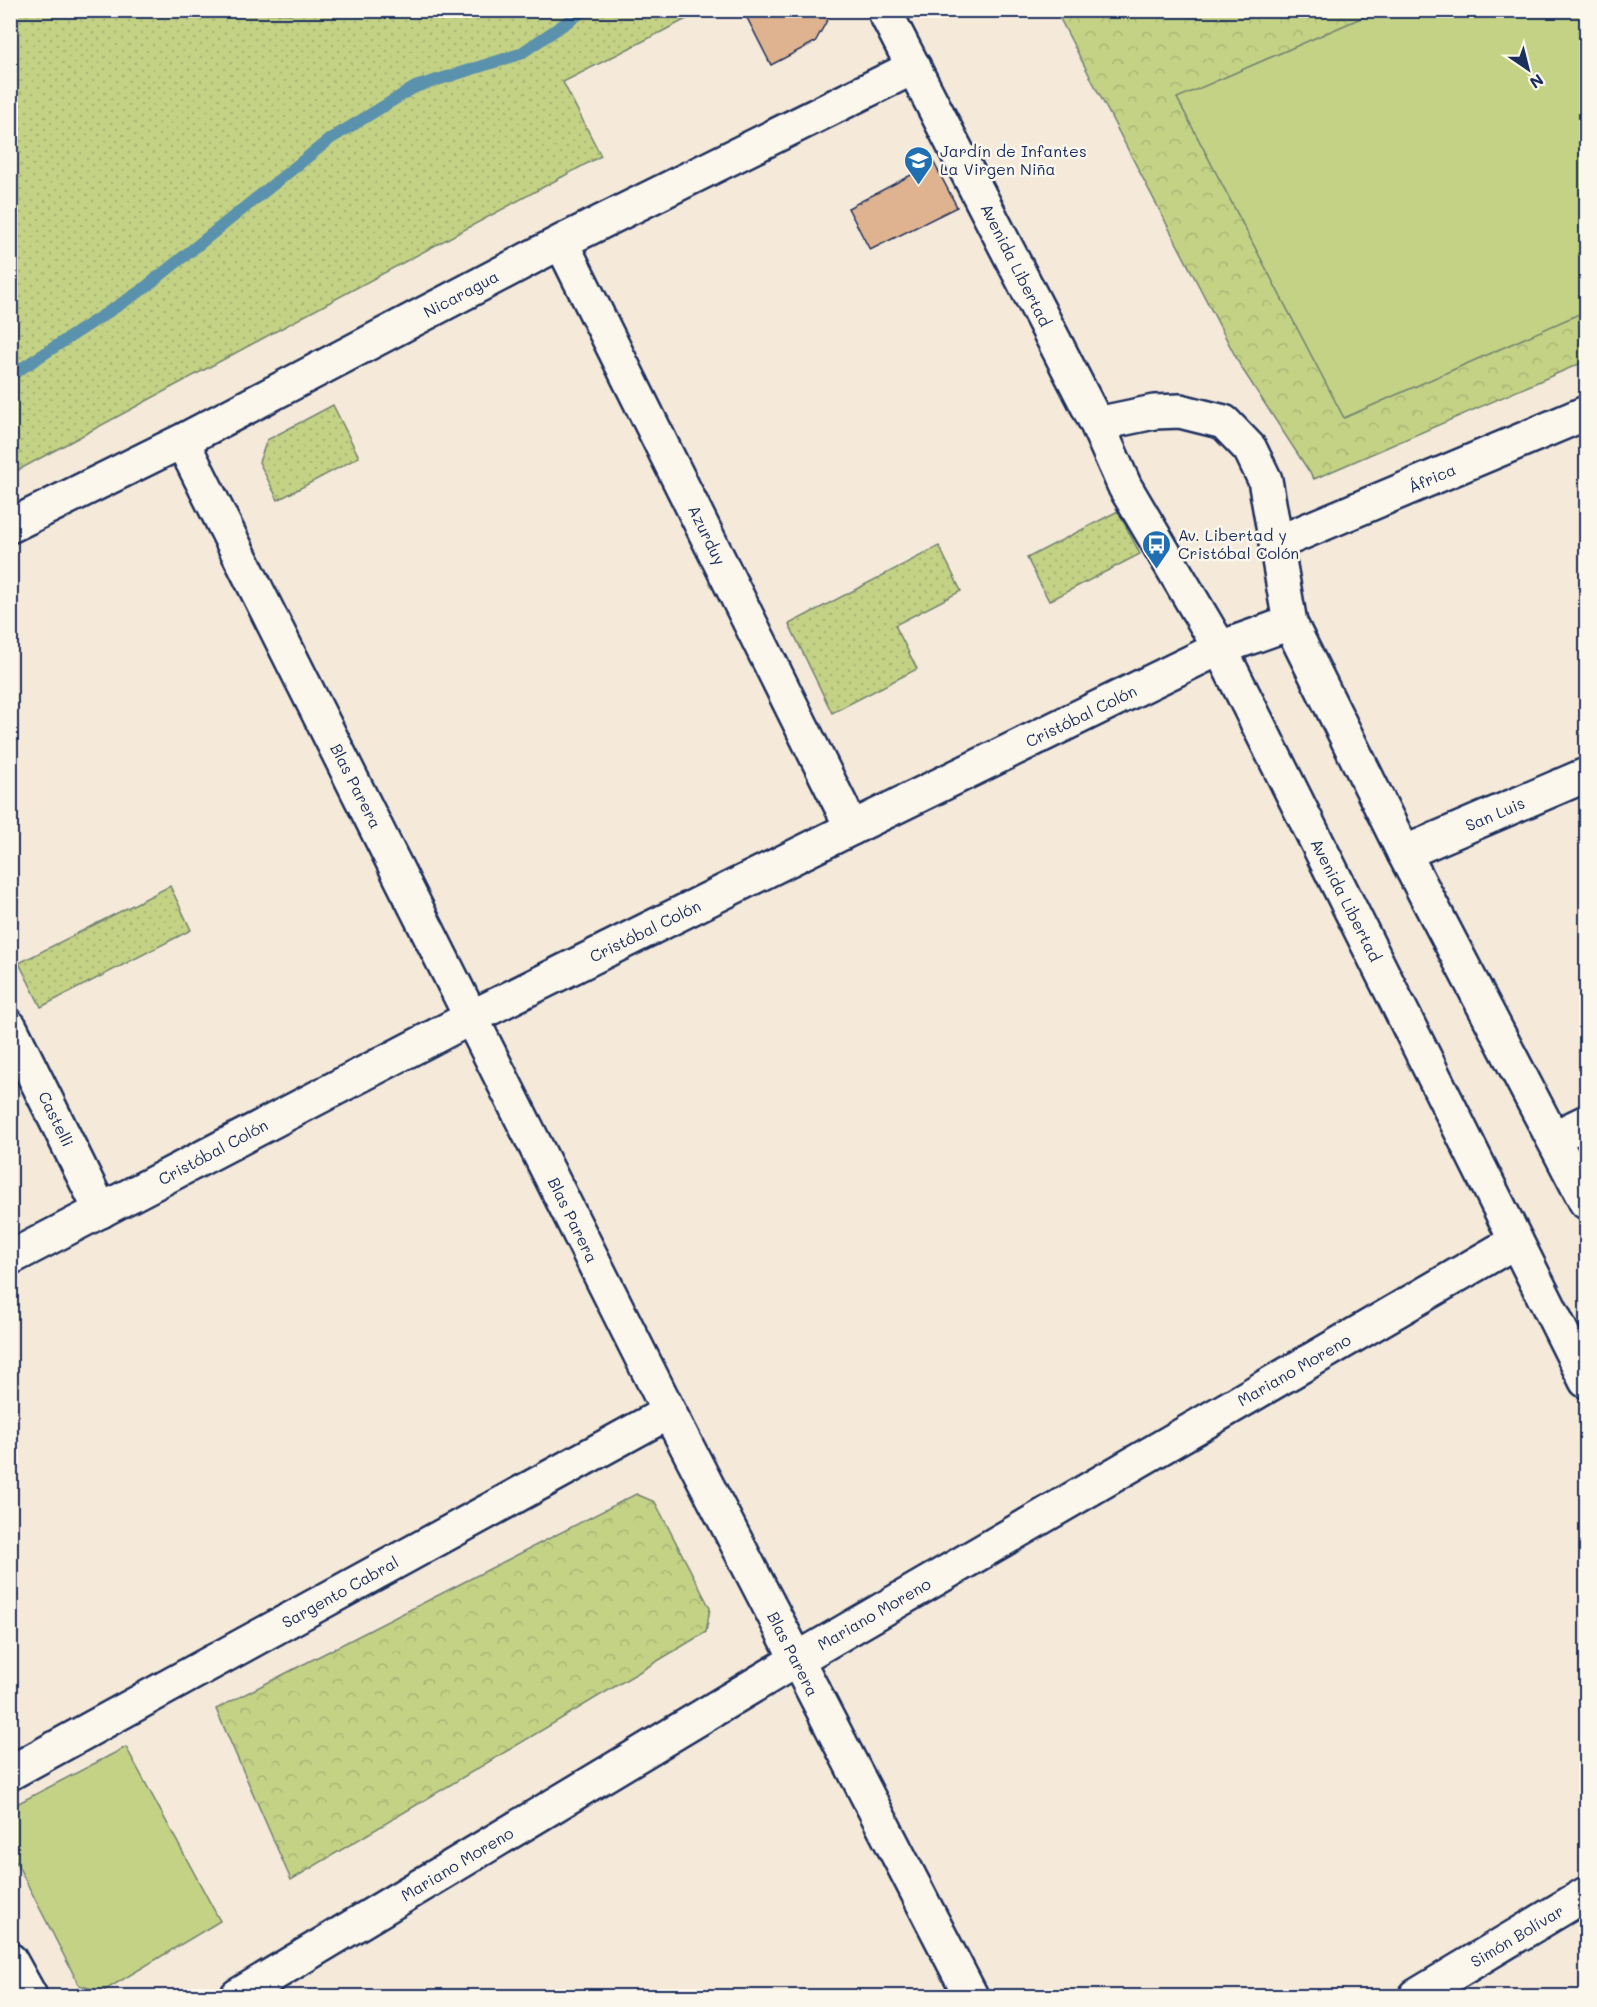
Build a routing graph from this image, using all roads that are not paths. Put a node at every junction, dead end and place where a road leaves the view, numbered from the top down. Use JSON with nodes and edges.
{"nodes":[{"id":1,"x":885,"y":10,"type":"edge"},
{"id":2,"x":914,"y":66,"type":"junction"},
{"id":3,"x":561,"y":242,"type":"junction"},
{"id":4,"x":1587,"y":413,"type":"edge"},
{"id":5,"x":1097,"y":424,"type":"junction"},
{"id":6,"x":182,"y":441,"type":"junction"},
{"id":7,"x":10,"y":526,"type":"edge"},
{"id":8,"x":1277,"y":543,"type":"junction"},
{"id":9,"x":1290,"y":624,"type":"junction"},
{"id":10,"x":1220,"y":648,"type":"junction"},
{"id":11,"x":1587,"y":775,"type":"edge"},
{"id":12,"x":852,"y":828,"type":"junction"},
{"id":13,"x":1404,"y":853,"type":"junction"},
{"id":14,"x":472,"y":1017,"type":"junction"},
{"id":15,"x":10,"y":1027,"type":"edge"},
{"id":16,"x":1587,"y":1122,"type":"edge"},
{"id":17,"x":1553,"y":1138,"type":"junction"},
{"id":18,"x":1587,"y":1202,"type":"edge"},
{"id":19,"x":101,"y":1211,"type":"junction"},
{"id":20,"x":1516,"y":1241,"type":"junction"},
{"id":21,"x":10,"y":1258,"type":"edge"},
{"id":22,"x":1587,"y":1381,"type":"edge"},
{"id":23,"x":669,"y":1412,"type":"junction"},
{"id":24,"x":796,"y":1660,"type":"junction"},
{"id":25,"x":10,"y":1773,"type":"edge"},
{"id":26,"x":1587,"y":1894,"type":"edge"},
{"id":27,"x":10,"y":1960,"type":"edge"},
{"id":28,"x":30,"y":1996,"type":"edge"},
{"id":29,"x":237,"y":1996,"type":"edge"},
{"id":30,"x":972,"y":1996,"type":"edge"},
{"id":31,"x":1416,"y":1996,"type":"edge"}],
"edges":[{"from":1,"to":2,"type":"street","name":"Avenida Libertad"},
{"from":2,"to":3,"type":"street","name":"Nicaragua"},
{"from":2,"to":5,"type":"street","name":"Avenida Libertad"},
{"from":3,"to":6,"type":"street","name":"Nicaragua"},
{"from":3,"to":12,"type":"street","name":"Azurduy"},
{"from":4,"to":8,"type":"street","name":"África"},
{"from":5,"to":8,"type":"street"},
{"from":5,"to":10,"type":"street","name":"Avenida Libertad"},
{"from":6,"to":7,"type":"street","name":"Nicaragua"},
{"from":6,"to":14,"type":"street","name":"Blas Parera"},
{"from":8,"to":9,"type":"street"},
{"from":9,"to":10,"type":"street","name":"Cristóbal Colón"},
{"from":9,"to":13,"type":"street"},
{"from":10,"to":12,"type":"street","name":"Cristóbal Colón"},
{"from":10,"to":20,"type":"street","name":"Avenida Libertad"},
{"from":11,"to":13,"type":"street","name":"San Luis"},
{"from":12,"to":14,"type":"street","name":"Cristóbal Colón"},
{"from":13,"to":17,"type":"street"},
{"from":14,"to":19,"type":"street","name":"Cristóbal Colón"},
{"from":14,"to":23,"type":"street","name":"Blas Parera"},
{"from":15,"to":19,"type":"street","name":"Castelli"},
{"from":16,"to":17,"type":"street"},
{"from":17,"to":18,"type":"street"},
{"from":19,"to":21,"type":"street","name":"Cristóbal Colón"},
{"from":20,"to":22,"type":"street","name":"Avenida Libertad"},
{"from":20,"to":24,"type":"street","name":"Mariano Moreno"},
{"from":23,"to":24,"type":"street","name":"Blas Parera"},
{"from":23,"to":25,"type":"street","name":"Sargento Cabral"},
{"from":24,"to":29,"type":"street","name":"Mariano Moreno"},
{"from":24,"to":30,"type":"street","name":"Blas Parera"},
{"from":26,"to":31,"type":"street","name":"Simón Bolívar"},
{"from":27,"to":28,"type":"street"}]}
